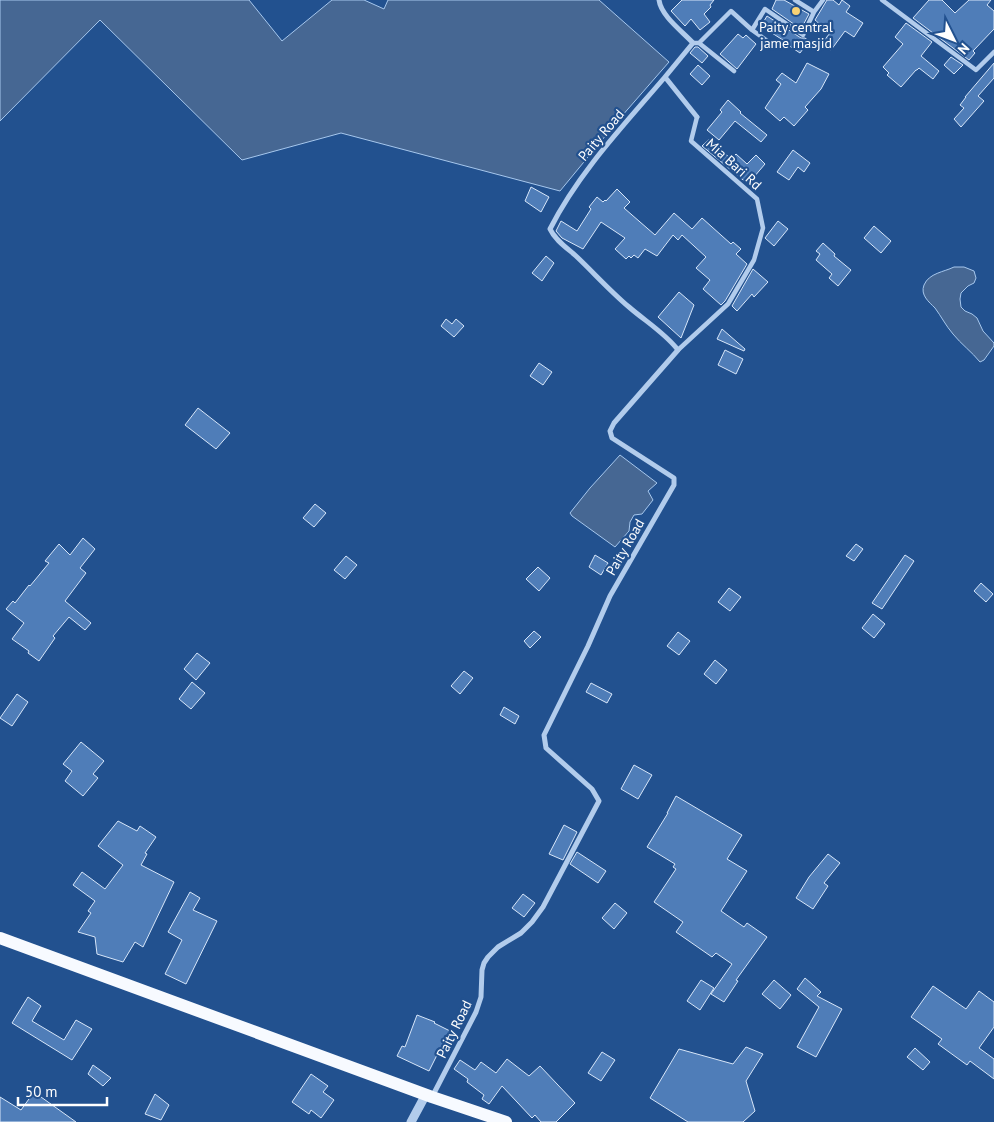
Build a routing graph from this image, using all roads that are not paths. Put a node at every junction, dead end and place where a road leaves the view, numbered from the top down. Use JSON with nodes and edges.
{"nodes":[{"id":1,"x":659,"y":0,"type":"edge"},
{"id":2,"x":794,"y":0,"type":"edge"},
{"id":3,"x":823,"y":0,"type":"edge"},
{"id":4,"x":882,"y":0,"type":"edge"},
{"id":5,"x":814,"y":12,"type":"junction"},
{"id":6,"x":752,"y":30,"type":"junction"},
{"id":7,"x":696,"y":43,"type":"junction"},
{"id":8,"x":773,"y":45,"type":"dead end"},
{"id":9,"x":994,"y":52,"type":"edge"},
{"id":10,"x":734,"y":71,"type":"dead end"},
{"id":11,"x":664,"y":77,"type":"junction"},
{"id":12,"x":697,"y":117,"type":"joint"},
{"id":13,"x":678,"y":350,"type":"junction"},
{"id":14,"x":0,"y":938,"type":"edge"},
{"id":15,"x":429,"y":1095,"type":"junction"},
{"id":16,"x":410,"y":1122,"type":"edge"},
{"id":17,"x":506,"y":1122,"type":"edge"}],
"edges":[{"from":1,"to":7,"type":"street"},
{"from":2,"to":5,"type":"street"},
{"from":3,"to":5,"type":"street"},
{"from":4,"to":9,"type":"street"},
{"from":5,"to":6,"type":"street"},
{"from":6,"to":7,"type":"street"},
{"from":6,"to":8,"type":"street"},
{"from":7,"to":10,"type":"street"},
{"from":7,"to":11,"type":"street"},
{"from":11,"to":12,"type":"street"},
{"from":11,"to":13,"type":"street","name":"Paity Road"},
{"from":12,"to":13,"type":"street","name":"Mia Bari Rd"},
{"from":13,"to":15,"type":"street","name":"Paity Road"},
{"from":14,"to":15,"type":"main road"},
{"from":15,"to":16,"type":"street"},
{"from":15,"to":17,"type":"main road"}]}
